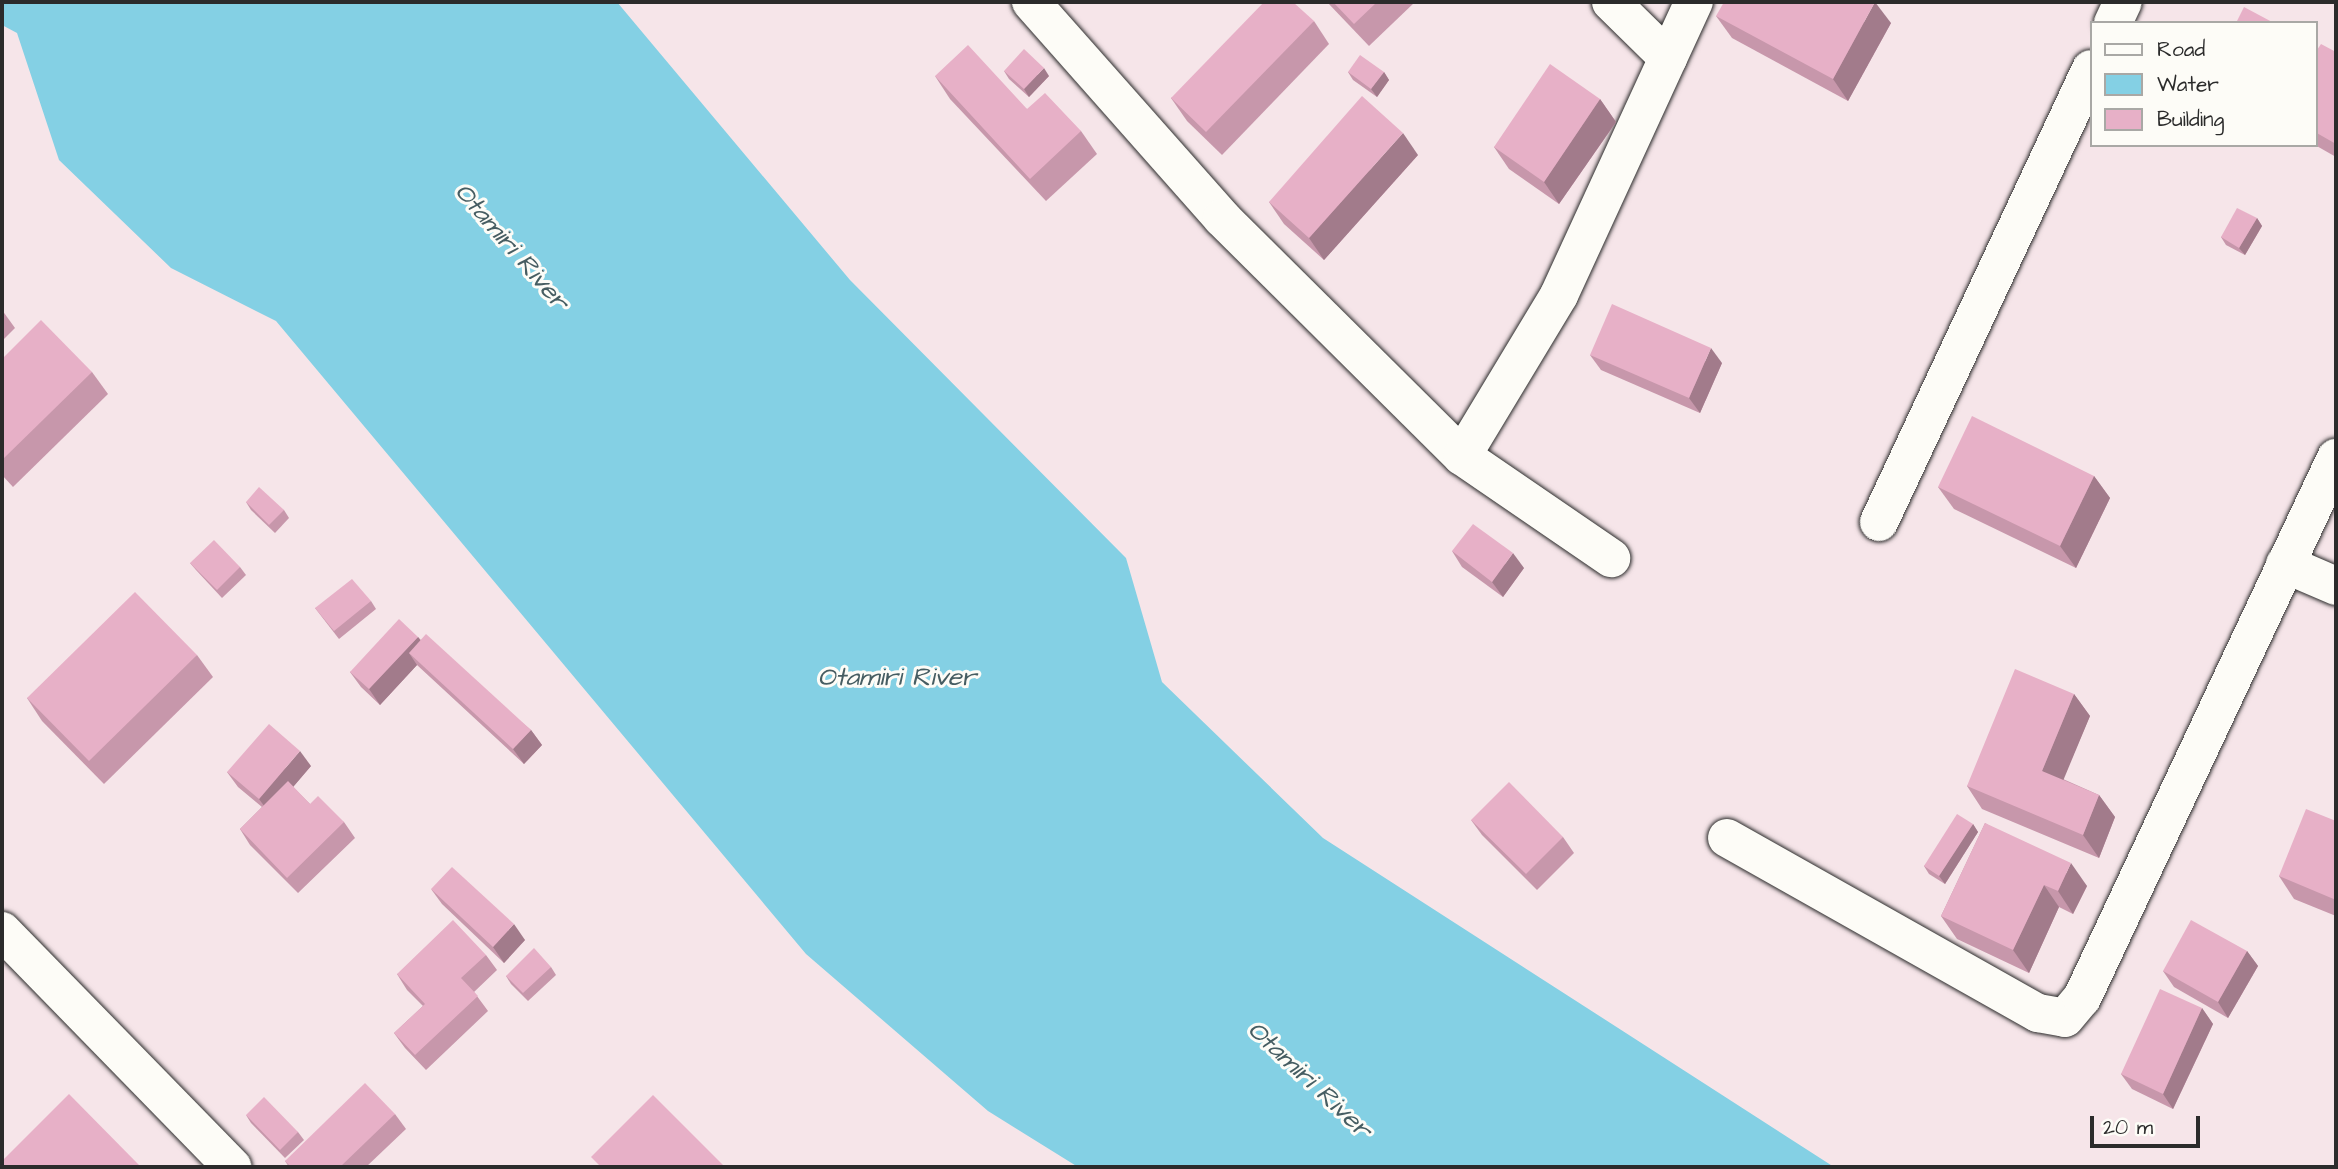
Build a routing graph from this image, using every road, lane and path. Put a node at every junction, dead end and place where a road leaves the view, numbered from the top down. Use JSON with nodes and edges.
{"nodes":[{"id":1,"x":1031,"y":2,"type":"edge"},
{"id":2,"x":1611,"y":2,"type":"edge"},
{"id":3,"x":1694,"y":2,"type":"edge"},
{"id":4,"x":2123,"y":2,"type":"edge"},
{"id":5,"x":2114,"y":21,"type":"edge"},
{"id":6,"x":1668,"y":58,"type":"junction"},
{"id":7,"x":2090,"y":71,"type":"edge"},
{"id":8,"x":1462,"y":456,"type":"junction"},
{"id":9,"x":2336,"y":458,"type":"edge"},
{"id":10,"x":1879,"y":522,"type":"dead end"},
{"id":11,"x":1611,"y":558,"type":"dead end"},
{"id":12,"x":2286,"y":564,"type":"junction"},
{"id":13,"x":2336,"y":586,"type":"edge"},
{"id":14,"x":1727,"y":838,"type":"dead end"},
{"id":15,"x":2,"y":931,"type":"edge"},
{"id":16,"x":232,"y":1167,"type":"edge"}],
"edges":[{"from":1,"to":8,"type":"street"},
{"from":2,"to":6,"type":"street"},
{"from":3,"to":6,"type":"street"},
{"from":4,"to":5,"type":"street"},
{"from":6,"to":8,"type":"street"},
{"from":7,"to":10,"type":"street"},
{"from":8,"to":11,"type":"street"},
{"from":9,"to":12,"type":"street"},
{"from":12,"to":13,"type":"street"},
{"from":12,"to":14,"type":"street"},
{"from":15,"to":16,"type":"street"}]}
